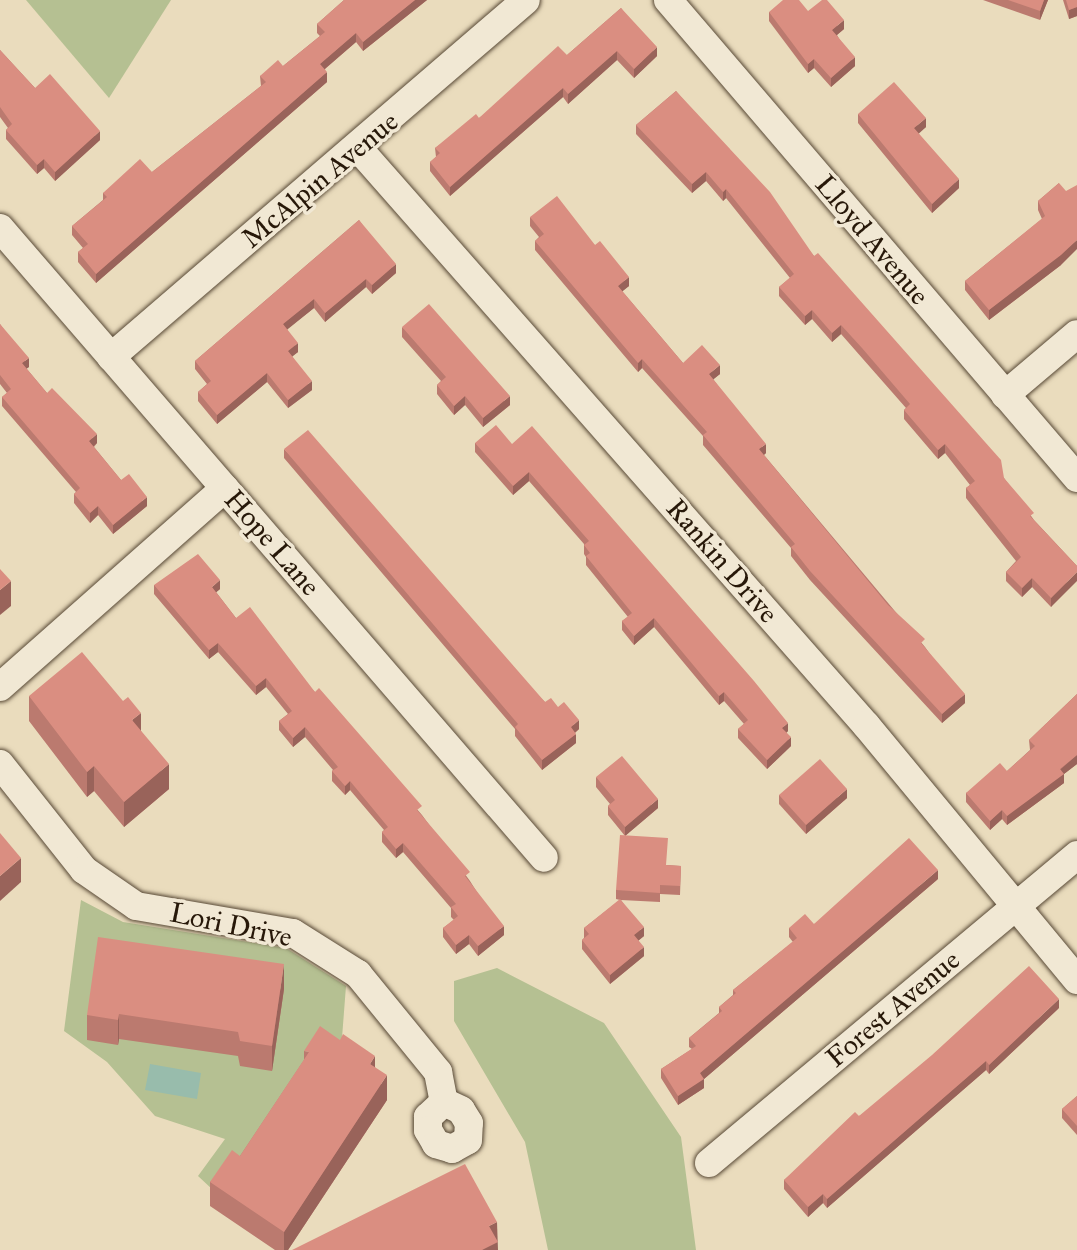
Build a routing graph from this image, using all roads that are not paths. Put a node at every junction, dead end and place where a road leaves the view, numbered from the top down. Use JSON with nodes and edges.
{"nodes":[{"id":1,"x":526,"y":0,"type":"edge"},
{"id":2,"x":668,"y":0,"type":"edge"},
{"id":3,"x":358,"y":148,"type":"junction"},
{"id":4,"x":0,"y":228,"type":"edge"},
{"id":5,"x":1077,"y":334,"type":"edge"},
{"id":6,"x":111,"y":357,"type":"junction"},
{"id":7,"x":1005,"y":395,"type":"junction"},
{"id":8,"x":1077,"y":478,"type":"edge"},
{"id":9,"x":225,"y":488,"type":"junction"},
{"id":10,"x":0,"y":687,"type":"edge"},
{"id":11,"x":0,"y":764,"type":"edge"},
{"id":12,"x":1077,"y":855,"type":"edge"},
{"id":13,"x":544,"y":858,"type":"dead end"},
{"id":14,"x":1015,"y":908,"type":"junction"},
{"id":15,"x":1077,"y":980,"type":"edge"},
{"id":16,"x":444,"y":1102,"type":"dead end"},
{"id":17,"x":709,"y":1163,"type":"dead end"}],
"edges":[{"from":1,"to":3,"type":"street","name":"McAlpin Avenue"},
{"from":2,"to":7,"type":"street","name":"Lloyd Avenue"},
{"from":3,"to":6,"type":"street","name":"McAlpin Avenue"},
{"from":3,"to":14,"type":"street","name":"Rankin Drive"},
{"from":4,"to":6,"type":"street","name":"Hope Lane"},
{"from":5,"to":7,"type":"street"},
{"from":6,"to":9,"type":"street","name":"Hope Lane"},
{"from":7,"to":8,"type":"street","name":"Lloyd Avenue"},
{"from":9,"to":10,"type":"street"},
{"from":9,"to":13,"type":"street","name":"Hope Lane"},
{"from":11,"to":16,"type":"street","name":"Lori Drive"},
{"from":12,"to":14,"type":"street","name":"Forest Avenue"},
{"from":14,"to":15,"type":"street","name":"Rankin Drive"},
{"from":14,"to":17,"type":"street","name":"Forest Avenue"}]}
